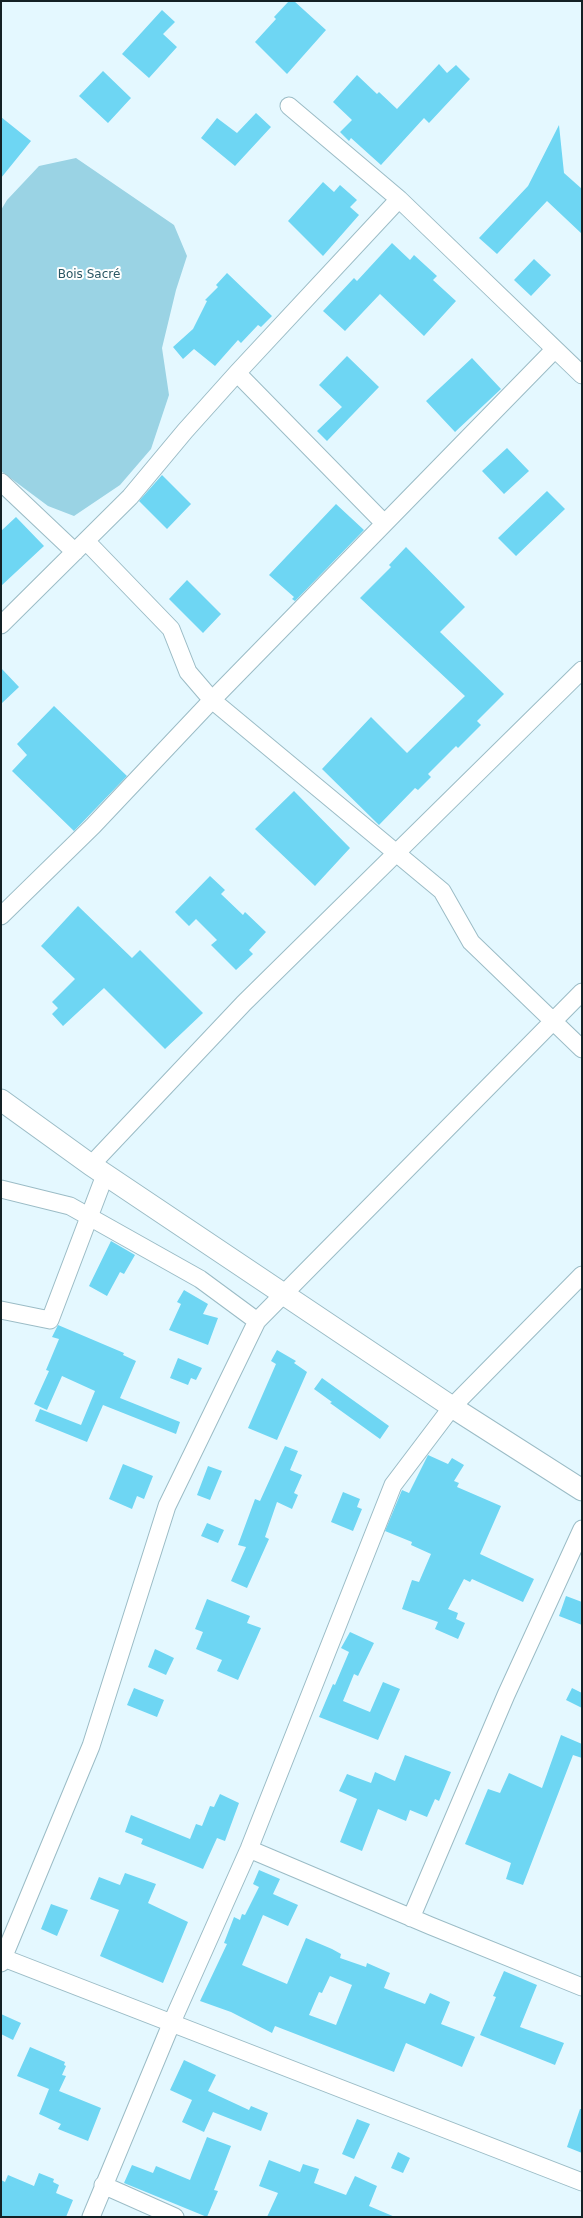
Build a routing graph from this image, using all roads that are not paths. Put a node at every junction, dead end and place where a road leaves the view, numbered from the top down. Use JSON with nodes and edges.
{"nodes":[{"id":1,"x":289,"y":106,"type":"dead end"},
{"id":2,"x":399,"y":199,"type":"junction"},
{"id":3,"x":555,"y":349,"type":"junction"},
{"id":4,"x":237,"y":373,"type":"junction"},
{"id":5,"x":582,"y":375,"type":"edge"},
{"id":6,"x":1,"y":482,"type":"edge"},
{"id":7,"x":384,"y":523,"type":"junction"},
{"id":8,"x":80,"y":546,"type":"junction"},
{"id":9,"x":1,"y":625,"type":"edge"},
{"id":10,"x":582,"y":670,"type":"edge"},
{"id":11,"x":212,"y":700,"type":"junction"},
{"id":12,"x":395,"y":853,"type":"junction"},
{"id":13,"x":1,"y":916,"type":"edge"},
{"id":14,"x":582,"y":992,"type":"edge"},
{"id":15,"x":553,"y":1021,"type":"junction"},
{"id":16,"x":582,"y":1049,"type":"edge"},
{"id":17,"x":1,"y":1100,"type":"edge"},
{"id":18,"x":98,"y":1170,"type":"junction"},
{"id":19,"x":1,"y":1189,"type":"edge"},
{"id":20,"x":89,"y":1216,"type":"junction"},
{"id":21,"x":582,"y":1275,"type":"edge"},
{"id":22,"x":284,"y":1293,"type":"junction"},
{"id":23,"x":1,"y":1310,"type":"edge"},
{"id":24,"x":257,"y":1321,"type":"junction"},
{"id":25,"x":452,"y":1407,"type":"junction"},
{"id":26,"x":582,"y":1490,"type":"edge"},
{"id":27,"x":582,"y":1529,"type":"edge"},
{"id":28,"x":249,"y":1849,"type":"junction"},
{"id":29,"x":411,"y":1918,"type":"junction"},
{"id":30,"x":2,"y":1959,"type":"edge"},
{"id":31,"x":582,"y":1987,"type":"edge"},
{"id":32,"x":172,"y":2022,"type":"junction"},
{"id":33,"x":582,"y":2182,"type":"edge"},
{"id":34,"x":103,"y":2185,"type":"junction"},
{"id":35,"x":91,"y":2217,"type":"edge"},
{"id":36,"x":175,"y":2217,"type":"edge"}],
"edges":[{"from":1,"to":2,"type":"street"},
{"from":2,"to":3,"type":"street"},
{"from":2,"to":4,"type":"street"},
{"from":3,"to":5,"type":"street"},
{"from":3,"to":7,"type":"street"},
{"from":4,"to":7,"type":"street"},
{"from":4,"to":8,"type":"street"},
{"from":6,"to":8,"type":"street"},
{"from":7,"to":11,"type":"street"},
{"from":8,"to":9,"type":"street"},
{"from":8,"to":11,"type":"street"},
{"from":10,"to":12,"type":"street"},
{"from":11,"to":12,"type":"street"},
{"from":11,"to":13,"type":"street"},
{"from":12,"to":15,"type":"street"},
{"from":12,"to":18,"type":"street"},
{"from":14,"to":15,"type":"street"},
{"from":15,"to":16,"type":"street"},
{"from":15,"to":22,"type":"street"},
{"from":17,"to":18,"type":"main road"},
{"from":18,"to":20,"type":"street"},
{"from":18,"to":22,"type":"main road"},
{"from":19,"to":20,"type":"street"},
{"from":20,"to":23,"type":"street"},
{"from":20,"to":24,"type":"street"},
{"from":21,"to":25,"type":"street"},
{"from":22,"to":24,"type":"street"},
{"from":22,"to":25,"type":"main road"},
{"from":24,"to":30,"type":"street"},
{"from":25,"to":26,"type":"main road"},
{"from":25,"to":28,"type":"street"},
{"from":27,"to":29,"type":"street"},
{"from":28,"to":29,"type":"street"},
{"from":28,"to":32,"type":"street"},
{"from":29,"to":31,"type":"street"},
{"from":30,"to":32,"type":"street"},
{"from":32,"to":33,"type":"street"},
{"from":32,"to":34,"type":"street"},
{"from":34,"to":35,"type":"street"},
{"from":34,"to":36,"type":"street"}]}
